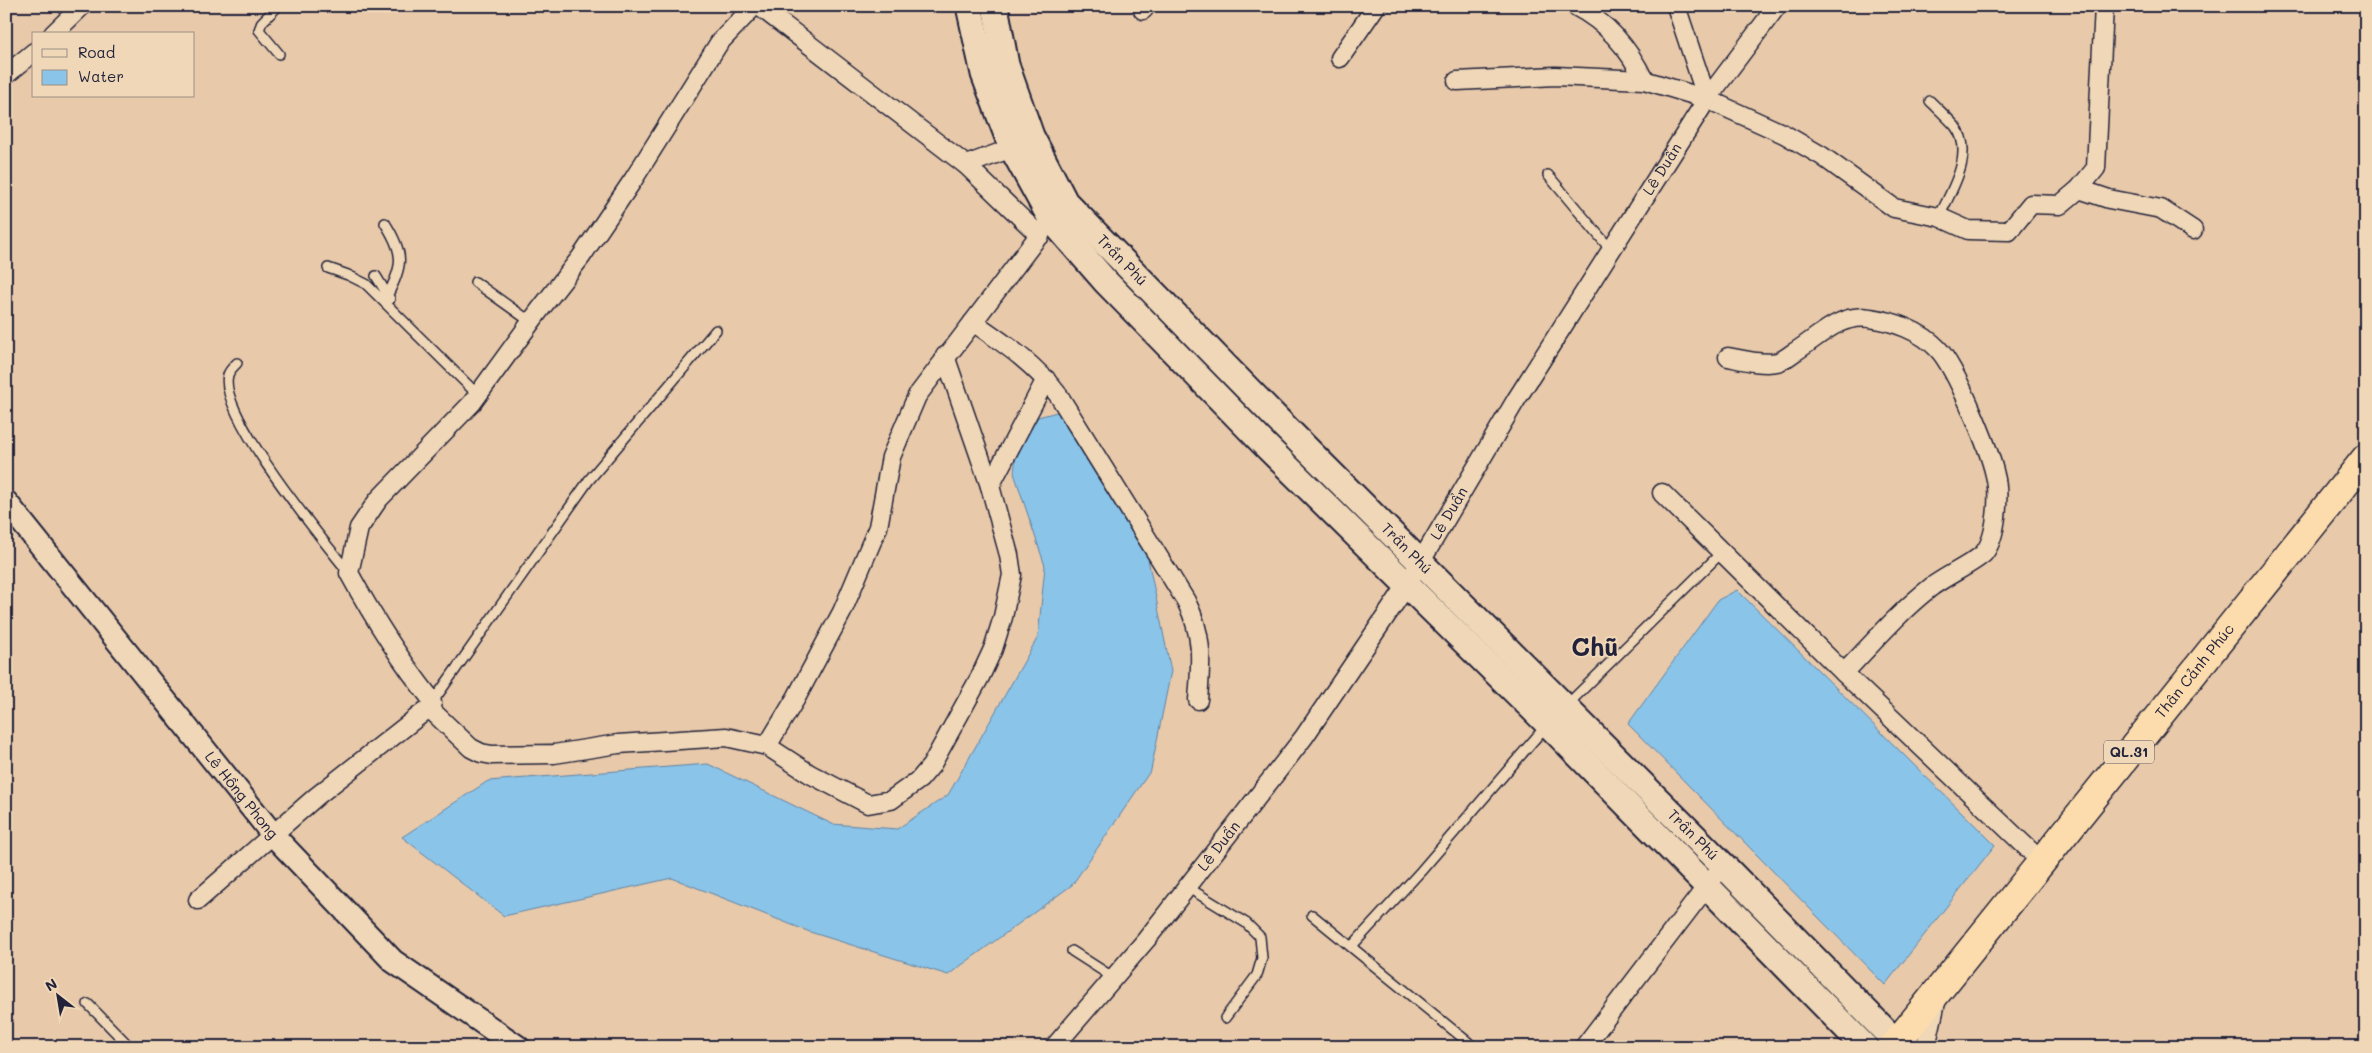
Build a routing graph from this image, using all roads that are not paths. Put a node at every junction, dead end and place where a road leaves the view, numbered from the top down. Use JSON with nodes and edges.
{"nodes":[{"id":1,"x":82,"y":6,"type":"edge"},
{"id":2,"x":278,"y":6,"type":"edge"},
{"id":3,"x":754,"y":6,"type":"edge"},
{"id":4,"x":759,"y":6,"type":"edge"},
{"id":5,"x":969,"y":6,"type":"edge"},
{"id":6,"x":995,"y":6,"type":"edge"},
{"id":7,"x":1376,"y":6,"type":"edge"},
{"id":8,"x":1575,"y":6,"type":"edge"},
{"id":9,"x":1676,"y":6,"type":"edge"},
{"id":10,"x":1777,"y":6,"type":"edge"},
{"id":11,"x":2104,"y":6,"type":"edge"},
{"id":12,"x":55,"y":32,"type":"edge"},
{"id":13,"x":32,"y":54,"type":"edge"},
{"id":14,"x":279,"y":54,"type":"dead end"},
{"id":15,"x":1340,"y":58,"type":"dead end"},
{"id":16,"x":6,"y":75,"type":"edge"},
{"id":17,"x":1644,"y":80,"type":"junction"},
{"id":18,"x":1457,"y":81,"type":"dead end"},
{"id":19,"x":1707,"y":99,"type":"junction"},
{"id":20,"x":1930,"y":101,"type":"dead end"},
{"id":21,"x":1022,"y":142,"type":"junction"},
{"id":22,"x":966,"y":165,"type":"junction"},
{"id":23,"x":1548,"y":175,"type":"dead end"},
{"id":24,"x":2079,"y":189,"type":"junction"},
{"id":25,"x":1939,"y":217,"type":"junction"},
{"id":26,"x":1052,"y":219,"type":"junction"},
{"id":27,"x":385,"y":223,"type":"dead end"},
{"id":28,"x":2193,"y":230,"type":"dead end"},
{"id":29,"x":1611,"y":250,"type":"junction"},
{"id":30,"x":328,"y":268,"type":"dead end"},
{"id":31,"x":376,"y":276,"type":"dead end"},
{"id":32,"x":475,"y":282,"type":"dead end"},
{"id":33,"x":388,"y":296,"type":"junction"},
{"id":34,"x":398,"y":315,"type":"junction"},
{"id":35,"x":531,"y":322,"type":"junction"},
{"id":36,"x":974,"y":322,"type":"junction"},
{"id":37,"x":716,"y":330,"type":"dead end"},
{"id":38,"x":945,"y":356,"type":"junction"},
{"id":39,"x":1728,"y":357,"type":"dead end"},
{"id":40,"x":237,"y":362,"type":"dead end"},
{"id":41,"x":1046,"y":379,"type":"junction"},
{"id":42,"x":478,"y":395,"type":"junction"},
{"id":43,"x":2366,"y":458,"type":"edge"},
{"id":44,"x":990,"y":486,"type":"junction"},
{"id":45,"x":1662,"y":493,"type":"dead end"},
{"id":46,"x":6,"y":502,"type":"edge"},
{"id":47,"x":1717,"y":556,"type":"dead end"},
{"id":48,"x":1421,"y":562,"type":"junction"},
{"id":49,"x":349,"y":573,"type":"junction"},
{"id":50,"x":1407,"y":585,"type":"junction"},
{"id":51,"x":1844,"y":673,"type":"junction"},
{"id":52,"x":1198,"y":700,"type":"dead end"},
{"id":53,"x":431,"y":705,"type":"junction"},
{"id":54,"x":1556,"y":716,"type":"junction"},
{"id":55,"x":767,"y":746,"type":"junction"},
{"id":56,"x":274,"y":836,"type":"junction"},
{"id":57,"x":2041,"y":861,"type":"junction"},
{"id":58,"x":1724,"y":865,"type":"junction"},
{"id":59,"x":1708,"y":885,"type":"junction"},
{"id":60,"x":1187,"y":887,"type":"junction"},
{"id":61,"x":198,"y":900,"type":"dead end"},
{"id":62,"x":1312,"y":916,"type":"dead end"},
{"id":63,"x":1351,"y":947,"type":"junction"},
{"id":64,"x":1072,"y":951,"type":"dead end"},
{"id":65,"x":1114,"y":978,"type":"junction"},
{"id":66,"x":1939,"y":988,"type":"junction"},
{"id":67,"x":88,"y":1004,"type":"dead end"},
{"id":68,"x":1225,"y":1018,"type":"dead end"},
{"id":69,"x":1896,"y":1045,"type":"edge"},
{"id":70,"x":130,"y":1047,"type":"edge"},
{"id":71,"x":518,"y":1047,"type":"edge"},
{"id":72,"x":1054,"y":1047,"type":"edge"},
{"id":73,"x":1474,"y":1047,"type":"edge"},
{"id":74,"x":1584,"y":1047,"type":"edge"},
{"id":75,"x":1865,"y":1047,"type":"edge"},
{"id":76,"x":1926,"y":1047,"type":"edge"}],
"edges":[{"from":1,"to":12,"type":"street"},
{"from":2,"to":14,"type":"lane"},
{"from":3,"to":35,"type":"street"},
{"from":4,"to":22,"type":"street","name":"Trần Phú"},
{"from":5,"to":21,"type":"main road","name":"Trần Phú"},
{"from":6,"to":21,"type":"main road","name":"Trần Phú"},
{"from":7,"to":15,"type":"street"},
{"from":8,"to":17,"type":"street"},
{"from":9,"to":19,"type":"street"},
{"from":10,"to":19,"type":"street","name":"Lê Duẩn"},
{"from":11,"to":24,"type":"street"},
{"from":13,"to":16,"type":"street"},
{"from":17,"to":18,"type":"street"},
{"from":17,"to":19,"type":"street"},
{"from":19,"to":25,"type":"street"},
{"from":19,"to":29,"type":"street","name":"Lê Duẩn"},
{"from":20,"to":25,"type":"lane"},
{"from":21,"to":22,"type":"street"},
{"from":21,"to":26,"type":"main road","name":"Trần Phú"},
{"from":22,"to":26,"type":"street","name":"Trần Phú"},
{"from":23,"to":29,"type":"lane"},
{"from":24,"to":25,"type":"street"},
{"from":24,"to":28,"type":"street"},
{"from":26,"to":36,"type":"street"},
{"from":26,"to":48,"type":"main road","name":"Trần Phú"},
{"from":26,"to":50,"type":"main road","name":"Trần Phú"},
{"from":27,"to":33,"type":"lane"},
{"from":29,"to":48,"type":"street","name":"Lê Duẩn"},
{"from":30,"to":34,"type":"lane"},
{"from":31,"to":33,"type":"lane"},
{"from":32,"to":35,"type":"lane"},
{"from":33,"to":34,"type":"lane"},
{"from":34,"to":42,"type":"lane"},
{"from":35,"to":42,"type":"street"},
{"from":36,"to":38,"type":"street"},
{"from":36,"to":41,"type":"street"},
{"from":37,"to":53,"type":"lane"},
{"from":38,"to":44,"type":"street"},
{"from":38,"to":55,"type":"street"},
{"from":39,"to":51,"type":"street"},
{"from":40,"to":49,"type":"lane"},
{"from":41,"to":44,"type":"street"},
{"from":41,"to":52,"type":"street"},
{"from":42,"to":49,"type":"street"},
{"from":43,"to":57,"type":"highway","name":"Thân Cảnh Phúc","number":"QL.31"},
{"from":44,"to":55,"type":"street"},
{"from":45,"to":51,"type":"street"},
{"from":46,"to":56,"type":"street","name":"Lê Hồng Phong"},
{"from":47,"to":54,"type":"lane"},
{"from":48,"to":50,"type":"street","name":"Lê Duẩn"},
{"from":48,"to":54,"type":"main road","name":"Trần Phú"},
{"from":49,"to":53,"type":"street"},
{"from":50,"to":54,"type":"main road","name":"Trần Phú"},
{"from":50,"to":60,"type":"street","name":"Lê Duẩn"},
{"from":51,"to":57,"type":"street"},
{"from":53,"to":55,"type":"street"},
{"from":53,"to":56,"type":"street"},
{"from":54,"to":58,"type":"main road","name":"Trần Phú"},
{"from":54,"to":59,"type":"main road","name":"Trần Phú"},
{"from":54,"to":63,"type":"lane"},
{"from":56,"to":61,"type":"street"},
{"from":56,"to":71,"type":"street","name":"Lê Hồng Phong"},
{"from":57,"to":66,"type":"highway","name":"Thân Cảnh Phúc","number":"QL.31"},
{"from":58,"to":59,"type":"street"},
{"from":58,"to":69,"type":"main road","name":"Trần Phú"},
{"from":59,"to":74,"type":"street"},
{"from":59,"to":75,"type":"main road","name":"Trần Phú"},
{"from":60,"to":65,"type":"street","name":"Lê Duẩn"},
{"from":60,"to":68,"type":"lane"},
{"from":62,"to":63,"type":"lane"},
{"from":63,"to":73,"type":"lane"},
{"from":64,"to":65,"type":"lane"},
{"from":65,"to":72,"type":"street","name":"Lê Duẩn"},
{"from":66,"to":69,"type":"highway","name":"Thân Cảnh Phúc","number":"QL.31"},
{"from":66,"to":76,"type":"street"},
{"from":67,"to":70,"type":"lane"}]}
